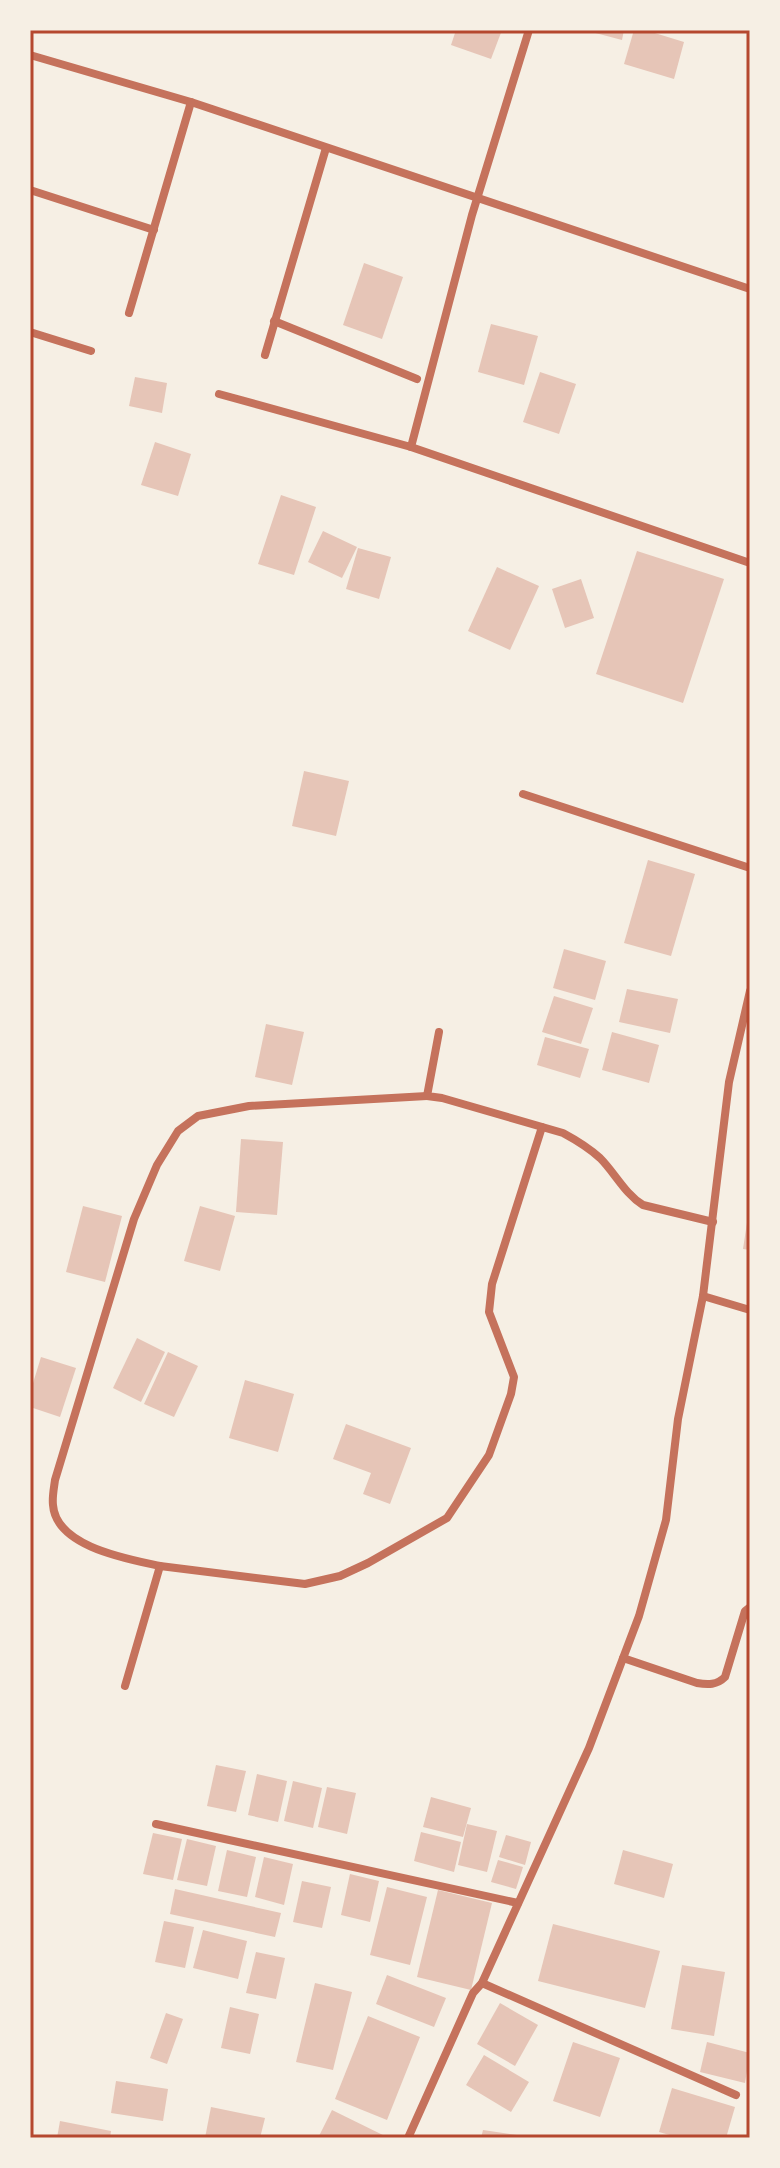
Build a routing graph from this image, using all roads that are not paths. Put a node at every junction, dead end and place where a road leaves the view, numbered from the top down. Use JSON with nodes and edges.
{"nodes":[{"id":1,"x":529,"y":30,"type":"edge"},
{"id":2,"x":30,"y":55,"type":"edge"},
{"id":3,"x":191,"y":102,"type":"junction"},
{"id":4,"x":326,"y":148,"type":"junction"},
{"id":5,"x":30,"y":190,"type":"edge"},
{"id":6,"x":478,"y":197,"type":"junction"},
{"id":7,"x":154,"y":230,"type":"junction"},
{"id":8,"x":750,"y":289,"type":"edge"},
{"id":9,"x":129,"y":313,"type":"dead end"},
{"id":10,"x":274,"y":321,"type":"junction"},
{"id":11,"x":30,"y":332,"type":"edge"},
{"id":12,"x":91,"y":351,"type":"dead end"},
{"id":13,"x":265,"y":355,"type":"dead end"},
{"id":14,"x":417,"y":379,"type":"dead end"},
{"id":15,"x":219,"y":394,"type":"dead end"},
{"id":16,"x":411,"y":447,"type":"junction"},
{"id":17,"x":750,"y":563,"type":"edge"},
{"id":18,"x":523,"y":794,"type":"dead end"},
{"id":19,"x":750,"y":868,"type":"edge"},
{"id":20,"x":750,"y":991,"type":"edge"},
{"id":21,"x":439,"y":1032,"type":"dead end"},
{"id":22,"x":427,"y":1096,"type":"junction"},
{"id":23,"x":542,"y":1127,"type":"junction"},
{"id":24,"x":713,"y":1222,"type":"junction"},
{"id":25,"x":703,"y":1296,"type":"junction"},
{"id":26,"x":750,"y":1310,"type":"edge"},
{"id":27,"x":160,"y":1566,"type":"junction"},
{"id":28,"x":750,"y":1607,"type":"edge"},
{"id":29,"x":623,"y":1658,"type":"junction"},
{"id":30,"x":125,"y":1686,"type":"dead end"},
{"id":31,"x":156,"y":1824,"type":"dead end"},
{"id":32,"x":518,"y":1903,"type":"junction"},
{"id":33,"x":482,"y":1983,"type":"junction"},
{"id":34,"x":736,"y":2095,"type":"dead end"},
{"id":35,"x":408,"y":2138,"type":"edge"}],
"edges":[{"from":1,"to":6,"type":"street"},
{"from":2,"to":3,"type":"street"},
{"from":3,"to":4,"type":"street"},
{"from":3,"to":7,"type":"street"},
{"from":4,"to":6,"type":"street"},
{"from":4,"to":10,"type":"street"},
{"from":5,"to":7,"type":"street"},
{"from":6,"to":8,"type":"street"},
{"from":6,"to":16,"type":"street"},
{"from":7,"to":9,"type":"street"},
{"from":10,"to":13,"type":"street"},
{"from":10,"to":14,"type":"street"},
{"from":11,"to":12,"type":"street"},
{"from":15,"to":16,"type":"street"},
{"from":16,"to":17,"type":"street"},
{"from":18,"to":19,"type":"street"},
{"from":20,"to":24,"type":"street"},
{"from":21,"to":22,"type":"street"},
{"from":22,"to":23,"type":"street"},
{"from":22,"to":27,"type":"street"},
{"from":23,"to":24,"type":"street"},
{"from":23,"to":27,"type":"street"},
{"from":24,"to":25,"type":"street"},
{"from":25,"to":26,"type":"street"},
{"from":25,"to":29,"type":"street"},
{"from":27,"to":30,"type":"street"},
{"from":28,"to":29,"type":"street"},
{"from":29,"to":32,"type":"street"},
{"from":31,"to":32,"type":"street"},
{"from":32,"to":33,"type":"street"},
{"from":33,"to":34,"type":"street"},
{"from":33,"to":35,"type":"street"}]}
